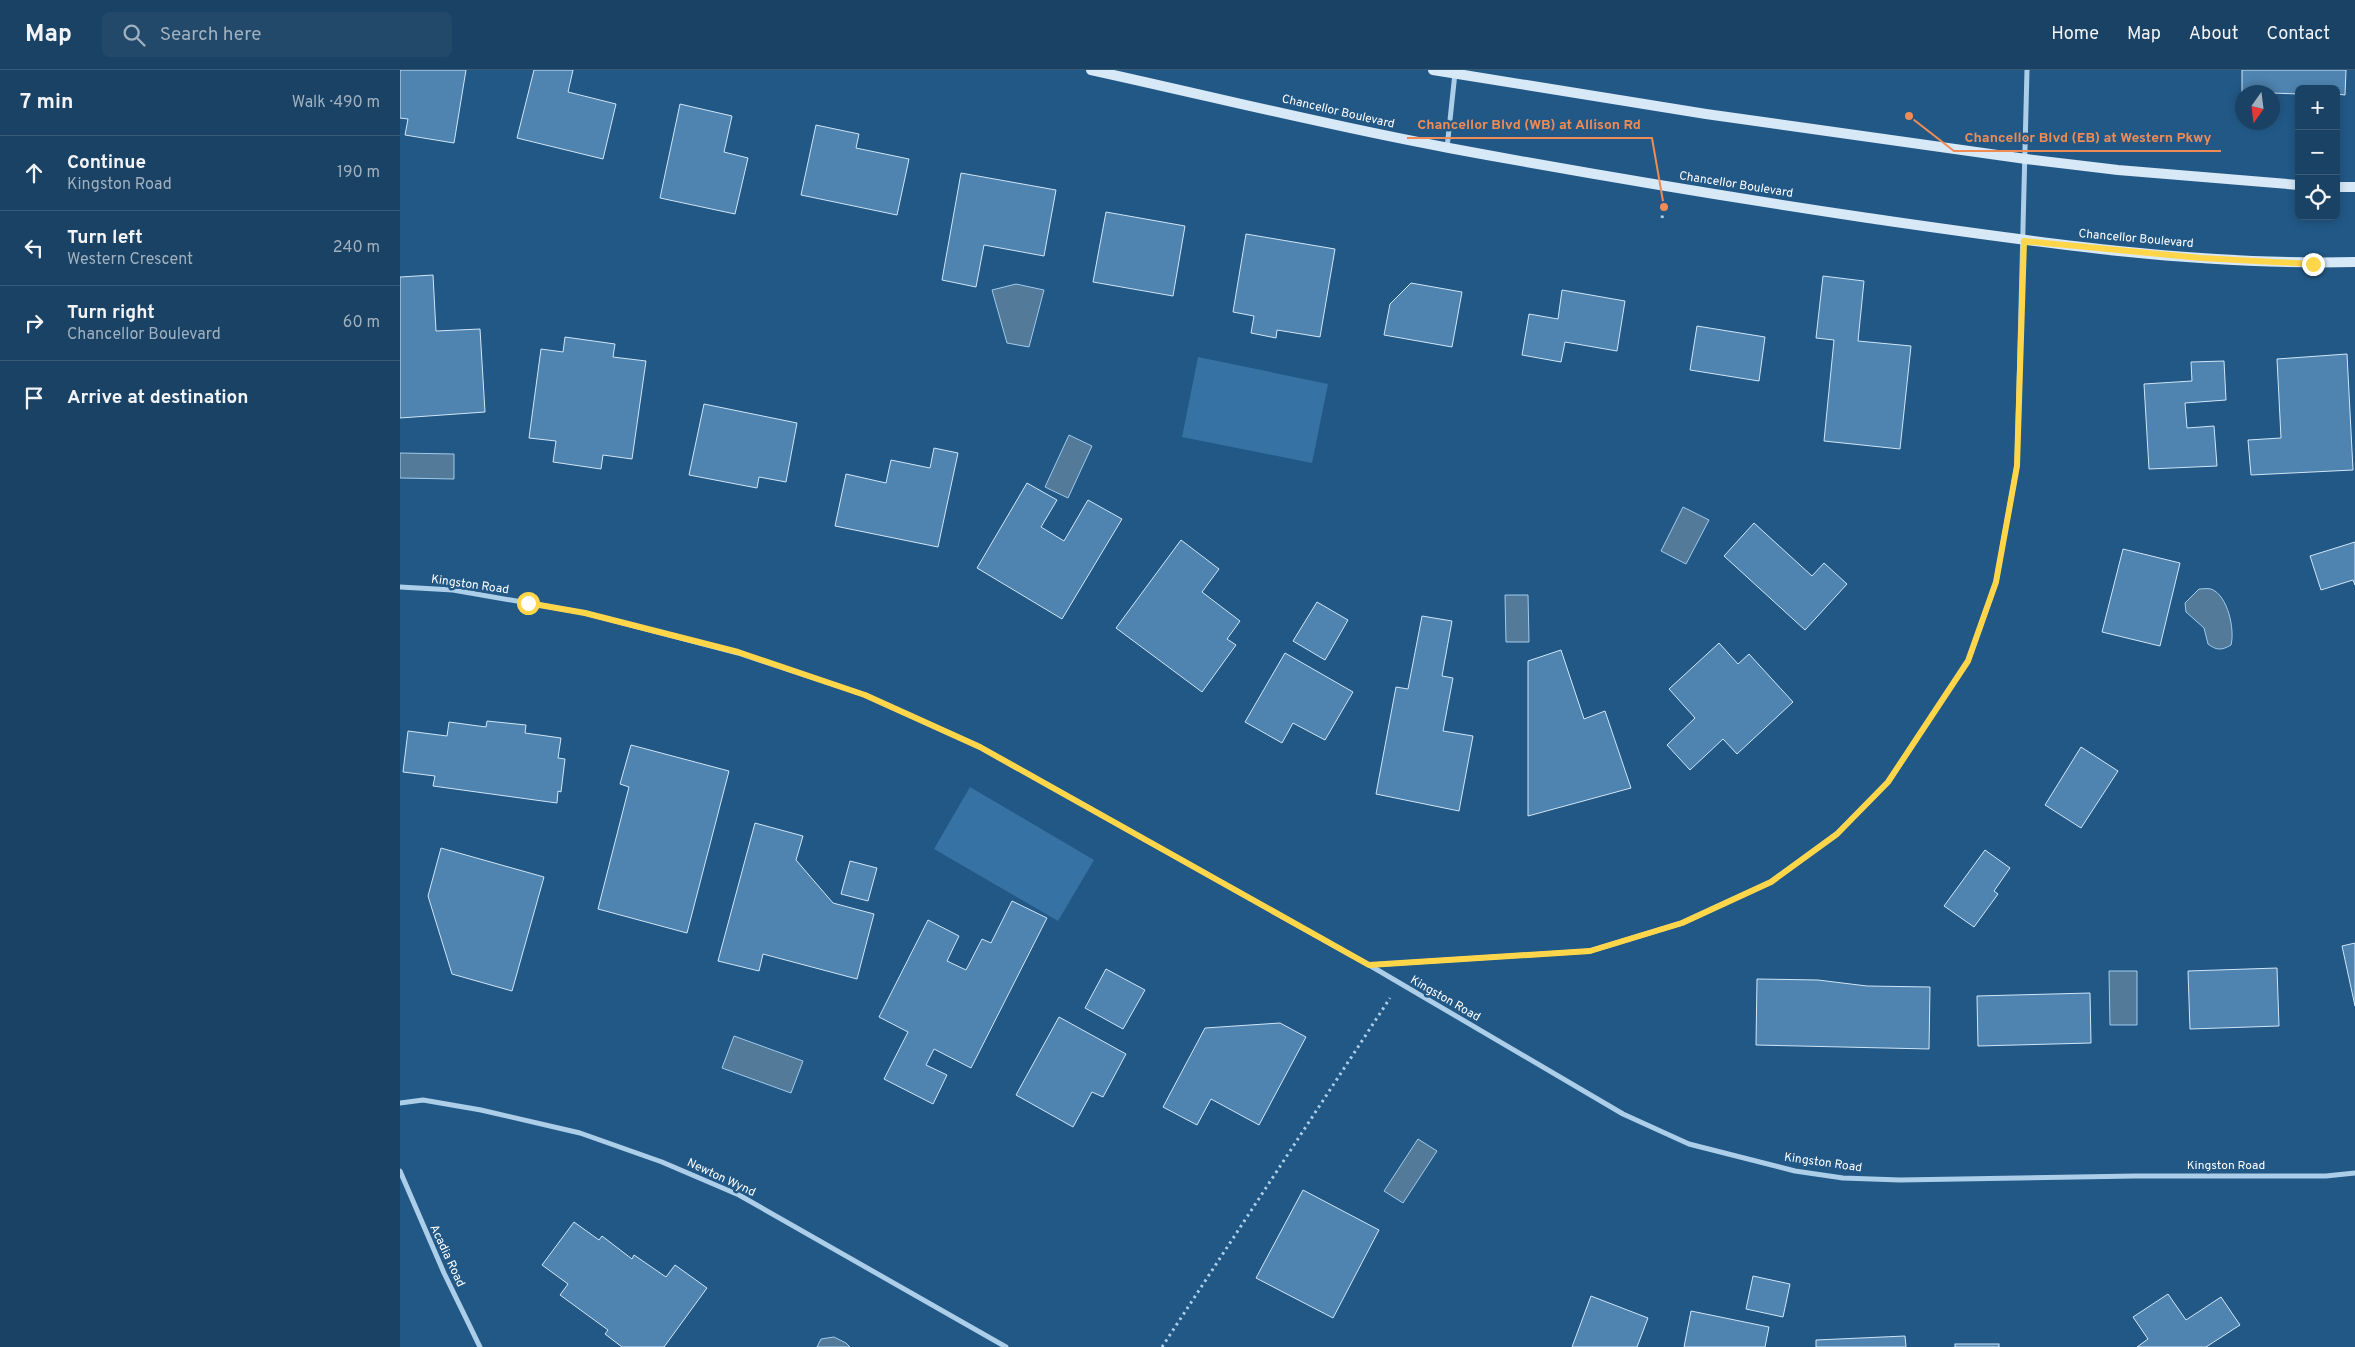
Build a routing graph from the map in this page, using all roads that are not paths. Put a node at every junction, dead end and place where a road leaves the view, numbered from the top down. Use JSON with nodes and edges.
{"nodes":[{"id":1,"x":1091,"y":70,"type":"edge"},
{"id":2,"x":1433,"y":70,"type":"edge"},
{"id":3,"x":2027,"y":70,"type":"edge"},
{"id":4,"x":1455,"y":72,"type":"edge"},
{"id":5,"x":1447,"y":148,"type":"junction"},
{"id":6,"x":2026,"y":159,"type":"junction"},
{"id":7,"x":2295,"y":185,"type":"edge"},
{"id":8,"x":2340,"y":187,"type":"edge"},
{"id":9,"x":2355,"y":187,"type":"edge"},
{"id":10,"x":2024,"y":241,"type":"junction"},
{"id":11,"x":2355,"y":262,"type":"edge"},
{"id":12,"x":400,"y":587,"type":"edge"},
{"id":13,"x":1369,"y":965,"type":"junction"},
{"id":14,"x":400,"y":1104,"type":"edge"},
{"id":15,"x":400,"y":1171,"type":"edge"},
{"id":16,"x":2355,"y":1173,"type":"edge"},
{"id":17,"x":480,"y":1347,"type":"edge"},
{"id":18,"x":1006,"y":1347,"type":"edge"}],
"edges":[{"from":1,"to":5,"type":"main road","name":"Chancellor Boulevard"},
{"from":2,"to":4,"type":"main road"},
{"from":3,"to":6,"type":"street"},
{"from":4,"to":5,"type":"street"},
{"from":4,"to":6,"type":"main road"},
{"from":5,"to":10,"type":"main road","name":"Chancellor Boulevard"},
{"from":6,"to":7,"type":"main road"},
{"from":6,"to":10,"type":"street"},
{"from":8,"to":9,"type":"main road"},
{"from":10,"to":11,"type":"main road","name":"Chancellor Boulevard"},
{"from":10,"to":13,"type":"street"},
{"from":12,"to":13,"type":"street","name":"Kingston Road"},
{"from":13,"to":16,"type":"street","name":"Kingston Road"},
{"from":14,"to":18,"type":"street","name":"Newton Wynd"},
{"from":15,"to":17,"type":"street","name":"Acadia Road"}]}
